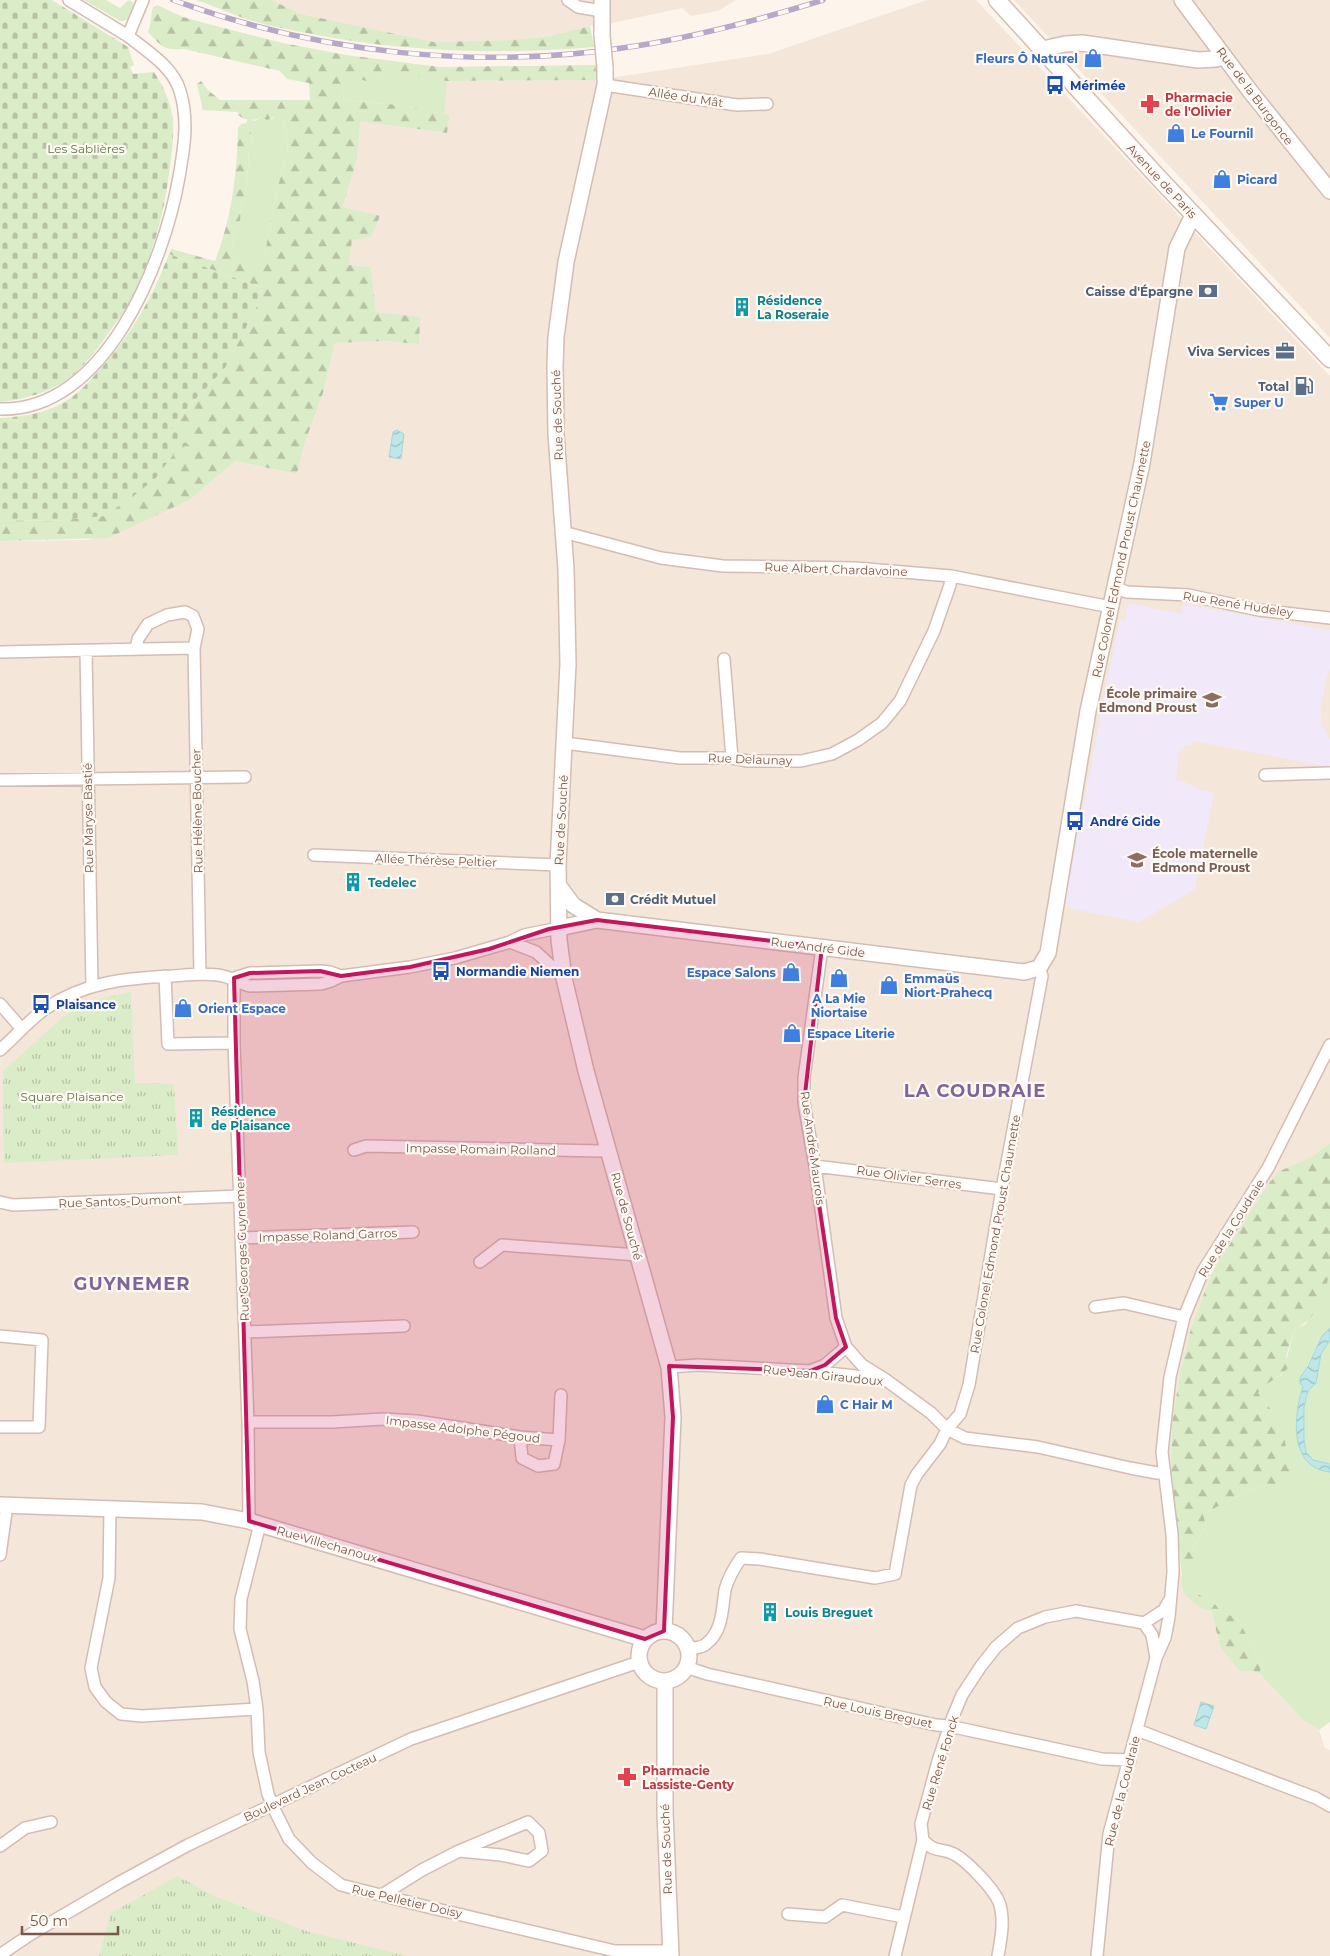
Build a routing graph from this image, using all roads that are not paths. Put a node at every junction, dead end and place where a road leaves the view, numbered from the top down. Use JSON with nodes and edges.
{"nodes":[{"id":1,"x":69,"y":0,"type":"edge"},
{"id":2,"x":143,"y":0,"type":"edge"},
{"id":3,"x":568,"y":0,"type":"edge"},
{"id":4,"x":997,"y":0,"type":"edge"},
{"id":5,"x":1182,"y":0,"type":"edge"},
{"id":6,"x":602,"y":6,"type":"edge"},
{"id":7,"x":128,"y":36,"type":"junction"},
{"id":8,"x":1042,"y":49,"type":"junction"},
{"id":9,"x":1224,"y":56,"type":"junction"},
{"id":10,"x":605,"y":85,"type":"junction"},
{"id":11,"x":767,"y":104,"type":"dead end"},
{"id":12,"x":1330,"y":191,"type":"edge"},
{"id":13,"x":1193,"y":214,"type":"junction"},
{"id":14,"x":1330,"y":359,"type":"edge"},
{"id":15,"x":0,"y":409,"type":"edge"},
{"id":16,"x":563,"y":532,"type":"junction"},
{"id":17,"x":950,"y":576,"type":"junction"},
{"id":18,"x":1116,"y":588,"type":"junction"},
{"id":19,"x":1110,"y":607,"type":"junction"},
{"id":20,"x":1330,"y":618,"type":"edge"},
{"id":21,"x":194,"y":648,"type":"junction"},
{"id":22,"x":136,"y":649,"type":"junction"},
{"id":23,"x":86,"y":651,"type":"junction"},
{"id":24,"x":0,"y":652,"type":"edge"},
{"id":25,"x":724,"y":659,"type":"dead end"},
{"id":26,"x":565,"y":743,"type":"junction"},
{"id":27,"x":732,"y":758,"type":"junction"},
{"id":28,"x":1330,"y":773,"type":"edge"},
{"id":29,"x":1265,"y":775,"type":"dead end"},
{"id":30,"x":196,"y":776,"type":"junction"},
{"id":31,"x":245,"y":777,"type":"dead end"},
{"id":32,"x":88,"y":778,"type":"junction"},
{"id":33,"x":0,"y":780,"type":"edge"},
{"id":34,"x":314,"y":855,"type":"dead end"},
{"id":35,"x":558,"y":865,"type":"junction"},
{"id":36,"x":559,"y":886,"type":"junction"},
{"id":37,"x":597,"y":920,"type":"junction"},
{"id":38,"x":559,"y":928,"type":"junction"},
{"id":39,"x":510,"y":942,"type":"junction"},
{"id":40,"x":822,"y":947,"type":"junction"},
{"id":41,"x":1039,"y":968,"type":"junction"},
{"id":42,"x":200,"y":974,"type":"junction"},
{"id":43,"x":165,"y":976,"type":"junction"},
{"id":44,"x":234,"y":978,"type":"junction"},
{"id":45,"x":564,"y":978,"type":"junction"},
{"id":46,"x":92,"y":986,"type":"junction"},
{"id":47,"x":0,"y":1004,"type":"edge"},
{"id":48,"x":22,"y":1029,"type":"junction"},
{"id":49,"x":234,"y":1043,"type":"junction"},
{"id":50,"x":1330,"y":1045,"type":"edge"},
{"id":51,"x":0,"y":1050,"type":"edge"},
{"id":52,"x":608,"y":1149,"type":"junction"},
{"id":53,"x":354,"y":1150,"type":"dead end"},
{"id":54,"x":815,"y":1166,"type":"junction"},
{"id":55,"x":1002,"y":1189,"type":"junction"},
{"id":56,"x":240,"y":1196,"type":"junction"},
{"id":57,"x":0,"y":1202,"type":"edge"},
{"id":58,"x":414,"y":1232,"type":"dead end"},
{"id":59,"x":242,"y":1238,"type":"junction"},
{"id":60,"x":638,"y":1256,"type":"junction"},
{"id":61,"x":480,"y":1262,"type":"dead end"},
{"id":62,"x":1095,"y":1307,"type":"dead end"},
{"id":63,"x":1184,"y":1317,"type":"junction"},
{"id":64,"x":404,"y":1326,"type":"dead end"},
{"id":65,"x":245,"y":1332,"type":"junction"},
{"id":66,"x":0,"y":1336,"type":"edge"},
{"id":67,"x":846,"y":1346,"type":"junction"},
{"id":68,"x":669,"y":1367,"type":"junction"},
{"id":69,"x":810,"y":1371,"type":"junction"},
{"id":70,"x":886,"y":1380,"type":"junction"},
{"id":71,"x":561,"y":1395,"type":"dead end"},
{"id":72,"x":248,"y":1422,"type":"junction"},
{"id":73,"x":0,"y":1427,"type":"edge"},
{"id":74,"x":948,"y":1429,"type":"junction"},
{"id":75,"x":520,"y":1437,"type":"junction"},
{"id":76,"x":559,"y":1440,"type":"junction"},
{"id":77,"x":1164,"y":1472,"type":"junction"},
{"id":78,"x":4,"y":1505,"type":"edge"},
{"id":79,"x":110,"y":1508,"type":"junction"},
{"id":80,"x":255,"y":1522,"type":"junction"},
{"id":81,"x":0,"y":1555,"type":"edge"},
{"id":82,"x":1169,"y":1601,"type":"junction"},
{"id":83,"x":1144,"y":1623,"type":"junction"},
{"id":84,"x":664,"y":1631,"type":"junction"},
{"id":85,"x":645,"y":1639,"type":"junction"},
{"id":86,"x":687,"y":1650,"type":"junction"},
{"id":87,"x":1156,"y":1658,"type":"junction"},
{"id":88,"x":639,"y":1662,"type":"junction"},
{"id":89,"x":686,"y":1667,"type":"junction"},
{"id":90,"x":665,"y":1681,"type":"junction"},
{"id":91,"x":257,"y":1709,"type":"junction"},
{"id":92,"x":949,"y":1726,"type":"junction"},
{"id":93,"x":1137,"y":1730,"type":"junction"},
{"id":94,"x":1130,"y":1760,"type":"junction"},
{"id":95,"x":272,"y":1804,"type":"junction"},
{"id":96,"x":1330,"y":1806,"type":"edge"},
{"id":97,"x":52,"y":1822,"type":"dead end"},
{"id":98,"x":923,"y":1840,"type":"junction"},
{"id":99,"x":0,"y":1846,"type":"edge"},
{"id":100,"x":459,"y":1851,"type":"junction"},
{"id":101,"x":382,"y":1895,"type":"junction"},
{"id":102,"x":788,"y":1914,"type":"dead end"},
{"id":103,"x":904,"y":1917,"type":"junction"},
{"id":104,"x":670,"y":1954,"type":"edge"},
{"id":105,"x":0,"y":1955,"type":"edge"},
{"id":106,"x":895,"y":1956,"type":"edge"},
{"id":107,"x":998,"y":1956,"type":"edge"},
{"id":108,"x":1097,"y":1956,"type":"edge"}],
"edges":[{"from":1,"to":7,"type":"street"},
{"from":2,"to":7,"type":"street"},
{"from":3,"to":6,"type":"street"},
{"from":4,"to":8,"type":"main road","name":"Avenue de Paris"},
{"from":5,"to":9,"type":"street","name":"Rue de la Burgonce"},
{"from":6,"to":10,"type":"street","name":"Rue de Souché","bridge":true},
{"from":7,"to":15,"type":"street"},
{"from":8,"to":9,"type":"street"},
{"from":8,"to":13,"type":"main road","name":"Avenue de Paris"},
{"from":9,"to":12,"type":"street","name":"Rue de la Burgonce"},
{"from":10,"to":11,"type":"street","name":"Allée du Mât"},
{"from":10,"to":16,"type":"street","name":"Rue de Souché"},
{"from":13,"to":14,"type":"main road","name":"Avenue de Paris"},
{"from":13,"to":18,"type":"street","name":"Rue Colonel Edmond Proust Chaumette"},
{"from":16,"to":17,"type":"street","name":"Rue Albert Chardavoine"},
{"from":16,"to":26,"type":"street","name":"Rue de Souché"},
{"from":17,"to":19,"type":"street","name":"Rue Albert Chardavoine"},
{"from":17,"to":27,"type":"street","name":"Rue Delaunay"},
{"from":18,"to":19,"type":"street","name":"Rue Colonel Edmond Proust Chaumette"},
{"from":18,"to":20,"type":"street","name":"Rue René Hudeley"},
{"from":19,"to":41,"type":"street","name":"Rue Colonel Edmond Proust Chaumette"},
{"from":21,"to":22,"type":"street"},
{"from":21,"to":22,"type":"street","name":"Rue Hélène Boucher"},
{"from":21,"to":30,"type":"street","name":"Rue Hélène Boucher"},
{"from":22,"to":23,"type":"street"},
{"from":23,"to":24,"type":"street"},
{"from":23,"to":32,"type":"street","name":"Rue Maryse Bastié"},
{"from":25,"to":27,"type":"street"},
{"from":26,"to":27,"type":"street","name":"Rue Delaunay"},
{"from":26,"to":35,"type":"street","name":"Rue de Souché"},
{"from":28,"to":29,"type":"street"},
{"from":30,"to":31,"type":"street"},
{"from":30,"to":32,"type":"street"},
{"from":30,"to":42,"type":"street","name":"Rue Hélène Boucher"},
{"from":32,"to":33,"type":"street"},
{"from":32,"to":46,"type":"street","name":"Rue Maryse Bastié"},
{"from":34,"to":35,"type":"street","name":"Allée Thérèse Peltier"},
{"from":35,"to":36,"type":"street","name":"Rue de Souché"},
{"from":36,"to":37,"type":"street","name":"Rue André Gide"},
{"from":36,"to":38,"type":"street","name":"Rue de Souché"},
{"from":37,"to":38,"type":"street","name":"Rue André Gide"},
{"from":37,"to":40,"type":"street","name":"Rue André Gide"},
{"from":38,"to":39,"type":"street"},
{"from":38,"to":45,"type":"street","name":"Rue de Souché"},
{"from":39,"to":44,"type":"street"},
{"from":39,"to":45,"type":"street"},
{"from":40,"to":41,"type":"street","name":"Rue André Gide"},
{"from":40,"to":54,"type":"street","name":"Rue André Maurois"},
{"from":41,"to":55,"type":"street","name":"Rue Colonel Edmond Proust Chaumette"},
{"from":42,"to":43,"type":"street"},
{"from":42,"to":44,"type":"street"},
{"from":43,"to":46,"type":"street"},
{"from":43,"to":49,"type":"street"},
{"from":44,"to":49,"type":"street","name":"Rue Georges Guynemer"},
{"from":45,"to":52,"type":"street","name":"Rue de Souché"},
{"from":46,"to":48,"type":"street"},
{"from":47,"to":48,"type":"street"},
{"from":48,"to":51,"type":"street"},
{"from":49,"to":56,"type":"street","name":"Rue Georges Guynemer"},
{"from":50,"to":63,"type":"street","name":"Rue de la Coudraie"},
{"from":52,"to":53,"type":"street","name":"Impasse Romain Rolland"},
{"from":52,"to":60,"type":"street","name":"Rue de Souché"},
{"from":54,"to":55,"type":"street","name":"Rue Olivier Serres"},
{"from":54,"to":67,"type":"street","name":"Rue André Maurois"},
{"from":55,"to":74,"type":"street","name":"Rue Colonel Edmond Proust Chaumette"},
{"from":56,"to":57,"type":"street","name":"Rue Santos-Dumont"},
{"from":56,"to":59,"type":"street","name":"Rue Georges Guynemer"},
{"from":58,"to":59,"type":"street","name":"Impasse Roland Garros"},
{"from":59,"to":65,"type":"street","name":"Rue Georges Guynemer"},
{"from":60,"to":61,"type":"street"},
{"from":60,"to":68,"type":"street","name":"Rue de Souché"},
{"from":62,"to":63,"type":"street"},
{"from":63,"to":77,"type":"street","name":"Rue de la Coudraie"},
{"from":64,"to":65,"type":"street"},
{"from":65,"to":72,"type":"street","name":"Rue Georges Guynemer"},
{"from":66,"to":73,"type":"street"},
{"from":67,"to":69,"type":"street"},
{"from":67,"to":70,"type":"street","name":"Rue André Maurois"},
{"from":68,"to":69,"type":"street","name":"Rue Jean Giraudoux"},
{"from":68,"to":84,"type":"street","name":"Rue de Souché"},
{"from":69,"to":70,"type":"street","name":"Rue Jean Giraudoux"},
{"from":70,"to":74,"type":"street","name":"Rue Jean Giraudoux"},
{"from":71,"to":76,"type":"street"},
{"from":72,"to":75,"type":"street","name":"Impasse Adolphe Pégoud"},
{"from":72,"to":80,"type":"street","name":"Rue Georges Guynemer"},
{"from":74,"to":77,"type":"street","name":"Rue Jean Giraudoux"},
{"from":74,"to":86,"type":"street","name":"Rue Colonel Edmond Proust Chaumette"},
{"from":75,"to":76,"type":"street","name":"Impasse Adolphe Pégoud"},
{"from":75,"to":76,"type":"street"},
{"from":77,"to":82,"type":"street","name":"Rue de la Coudraie"},
{"from":78,"to":79,"type":"street","name":"Rue Villechanoux"},
{"from":78,"to":81,"type":"street"},
{"from":79,"to":80,"type":"street","name":"Rue Villechanoux"},
{"from":79,"to":91,"type":"street"},
{"from":80,"to":85,"type":"street","name":"Rue Villechanoux"},
{"from":80,"to":91,"type":"street","name":"Rue Georges Guynemer"},
{"from":82,"to":83,"type":"street"},
{"from":82,"to":87,"type":"street","name":"Rue de la Coudraie"},
{"from":83,"to":87,"type":"street","name":"Rue de la Coudraie"},
{"from":83,"to":92,"type":"street","name":"Rue René Fonck"},
{"from":84,"to":85,"type":"street"},
{"from":84,"to":86,"type":"street"},
{"from":85,"to":88,"type":"street"},
{"from":86,"to":89,"type":"street"},
{"from":87,"to":93,"type":"street","name":"Rue de la Coudraie"},
{"from":88,"to":90,"type":"street"},
{"from":88,"to":95,"type":"street","name":"Boulevard Jean Cocteau"},
{"from":89,"to":90,"type":"street"},
{"from":89,"to":92,"type":"street","name":"Rue Louis Breguet"},
{"from":90,"to":104,"type":"street","name":"Rue de Souché"},
{"from":91,"to":95,"type":"street","name":"Rue Pelletier Doisy"},
{"from":92,"to":94,"type":"street","name":"Rue Louis Breguet"},
{"from":92,"to":98,"type":"street","name":"Rue René Fonck"},
{"from":93,"to":94,"type":"street","name":"Rue de la Coudraie"},
{"from":93,"to":96,"type":"street"},
{"from":94,"to":108,"type":"street","name":"Rue de la Coudraie"},
{"from":95,"to":101,"type":"street","name":"Rue Pelletier Doisy"},
{"from":95,"to":105,"type":"street","name":"Boulevard Jean Cocteau"},
{"from":97,"to":99,"type":"street"},
{"from":98,"to":103,"type":"street","name":"Rue René Fonck"},
{"from":98,"to":107,"type":"street"},
{"from":100,"to":100,"type":"street"},
{"from":100,"to":101,"type":"street"},
{"from":101,"to":104,"type":"street","name":"Rue Pelletier Doisy"},
{"from":102,"to":103,"type":"street"},
{"from":103,"to":106,"type":"street","name":"Rue René Fonck"}]}
